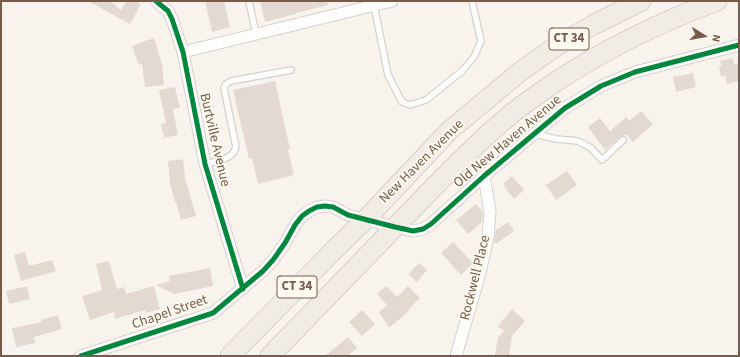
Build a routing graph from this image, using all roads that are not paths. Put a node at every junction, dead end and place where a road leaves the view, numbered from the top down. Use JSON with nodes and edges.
{"nodes":[{"id":1,"x":156,"y":1,"type":"edge"},
{"id":2,"x":249,"y":1,"type":"edge"},
{"id":3,"x":392,"y":1,"type":"edge"},
{"id":4,"x":472,"y":1,"type":"edge"},
{"id":5,"x":641,"y":1,"type":"edge"},
{"id":6,"x":718,"y":1,"type":"edge"},
{"id":7,"x":374,"y":5,"type":"junction"},
{"id":8,"x":256,"y":34,"type":"junction"},
{"id":9,"x":739,"y":45,"type":"edge"},
{"id":10,"x":183,"y":52,"type":"junction"},
{"id":11,"x":291,"y":70,"type":"dead end"},
{"id":12,"x":535,"y":133,"type":"junction"},
{"id":13,"x":623,"y":140,"type":"dead end"},
{"id":14,"x":204,"y":164,"type":"junction"},
{"id":15,"x":484,"y":176,"type":"junction"},
{"id":16,"x":366,"y":219,"type":"junction"},
{"id":17,"x":395,"y":227,"type":"junction"},
{"id":18,"x":243,"y":289,"type":"junction"},
{"id":19,"x":81,"y":356,"type":"edge"},
{"id":20,"x":230,"y":356,"type":"edge"},
{"id":21,"x":270,"y":356,"type":"edge"},
{"id":22,"x":456,"y":356,"type":"edge"}],
"edges":[{"from":1,"to":10,"type":"street","name":"Burtville Avenue"},
{"from":2,"to":8,"type":"lane"},
{"from":3,"to":7,"type":"street"},
{"from":4,"to":7,"type":"lane"},
{"from":5,"to":16,"type":"highway","name":"New Haven Avenue","number":"CT 34"},
{"from":6,"to":17,"type":"highway","name":"New Haven Avenue","number":"CT 34"},
{"from":7,"to":8,"type":"street"},
{"from":8,"to":10,"type":"street"},
{"from":9,"to":12,"type":"street","name":"Old New Haven Avenue"},
{"from":10,"to":14,"type":"street","name":"Burtville Avenue"},
{"from":11,"to":14,"type":"lane"},
{"from":12,"to":13,"type":"lane"},
{"from":12,"to":15,"type":"street","name":"Old New Haven Avenue"},
{"from":14,"to":18,"type":"street","name":"Burtville Avenue"},
{"from":15,"to":17,"type":"street","name":"Old New Haven Avenue"},
{"from":15,"to":22,"type":"street","name":"Rockwell Place"},
{"from":16,"to":17,"type":"street","name":"Old New Haven Avenue"},
{"from":16,"to":18,"type":"street","name":"Chapel Street"},
{"from":16,"to":20,"type":"highway","name":"New Haven Avenue","number":"CT 34"},
{"from":17,"to":21,"type":"highway","name":"New Haven Avenue","number":"CT 34"},
{"from":18,"to":19,"type":"street","name":"Chapel Street"}]}
